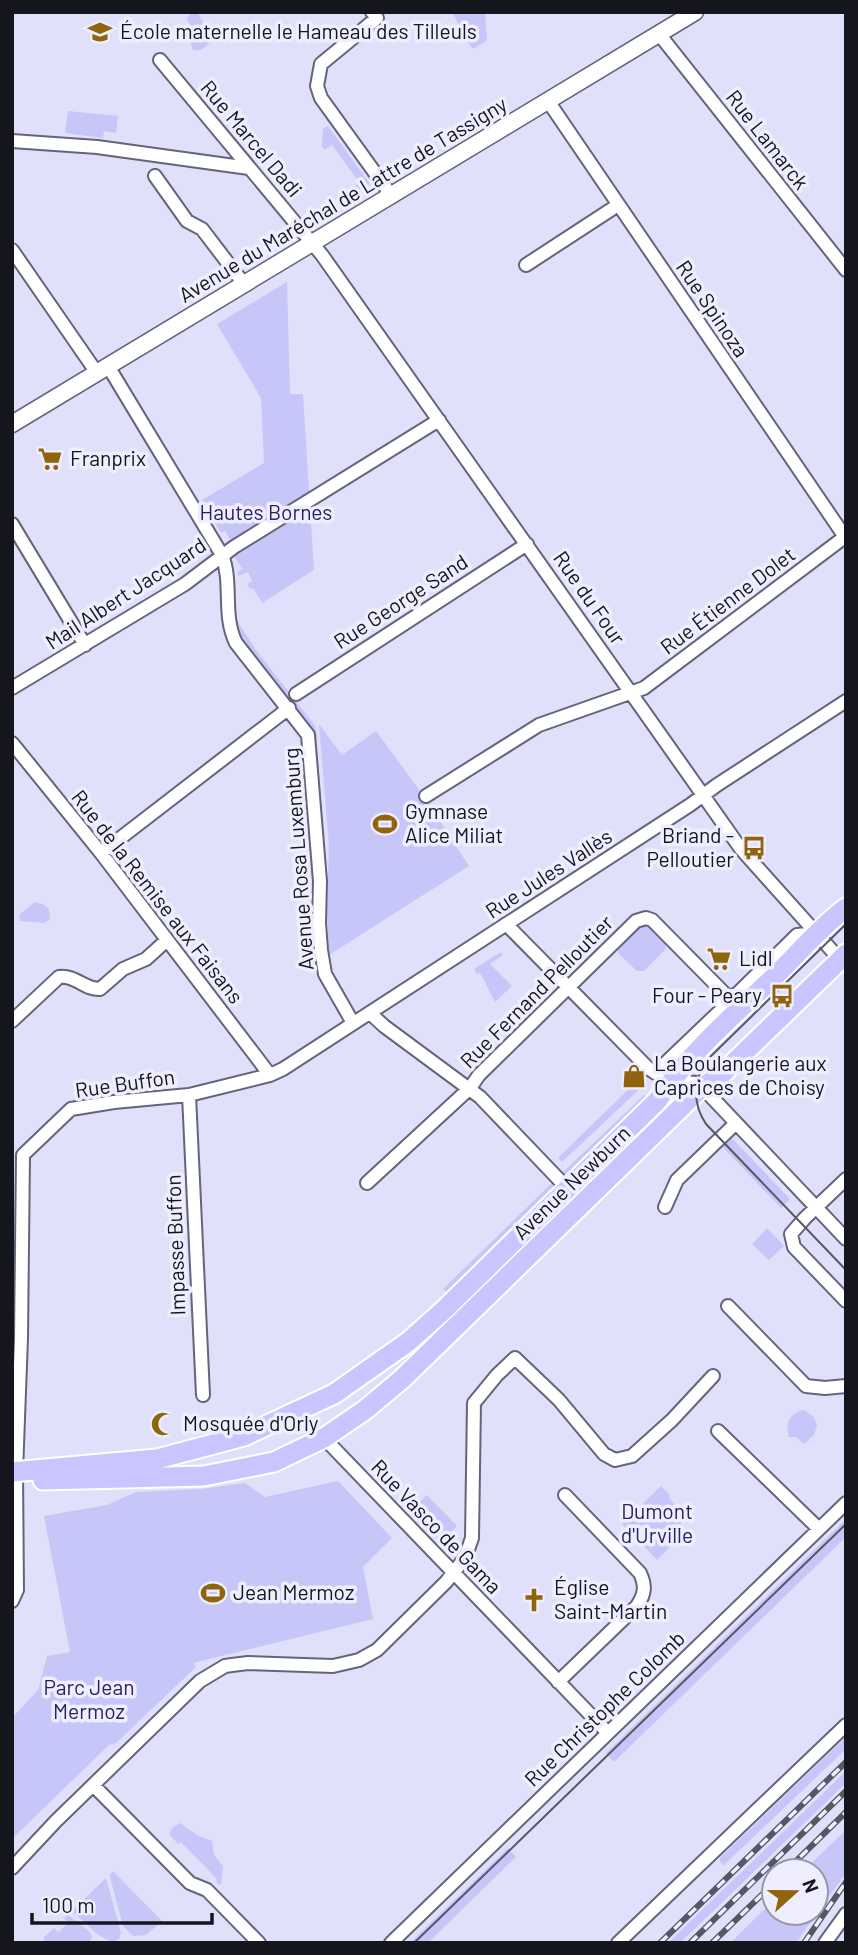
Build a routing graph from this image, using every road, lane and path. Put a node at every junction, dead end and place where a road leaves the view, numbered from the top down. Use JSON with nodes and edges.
{"nodes":[{"id":1,"x":695,"y":12,"type":"edge"},
{"id":2,"x":374,"y":15,"type":"edge"},
{"id":3,"x":659,"y":34,"type":"junction"},
{"id":4,"x":160,"y":60,"type":"dead end"},
{"id":5,"x":548,"y":101,"type":"junction"},
{"id":6,"x":12,"y":141,"type":"edge"},
{"id":7,"x":249,"y":169,"type":"junction"},
{"id":8,"x":155,"y":176,"type":"dead end"},
{"id":9,"x":391,"y":195,"type":"junction"},
{"id":10,"x":618,"y":205,"type":"junction"},
{"id":11,"x":312,"y":243,"type":"junction"},
{"id":12,"x":12,"y":251,"type":"edge"},
{"id":13,"x":526,"y":265,"type":"dead end"},
{"id":14,"x":846,"y":270,"type":"edge"},
{"id":15,"x":244,"y":284,"type":"junction"},
{"id":16,"x":102,"y":370,"type":"junction"},
{"id":17,"x":439,"y":420,"type":"junction"},
{"id":18,"x":12,"y":424,"type":"edge"},
{"id":19,"x":12,"y":524,"type":"edge"},
{"id":20,"x":846,"y":537,"type":"edge"},
{"id":21,"x":527,"y":544,"type":"junction"},
{"id":22,"x":222,"y":555,"type":"junction"},
{"id":23,"x":85,"y":645,"type":"junction"},
{"id":24,"x":12,"y":688,"type":"edge"},
{"id":25,"x":632,"y":693,"type":"junction"},
{"id":26,"x":296,"y":694,"type":"dead end"},
{"id":27,"x":846,"y":701,"type":"edge"},
{"id":28,"x":289,"y":708,"type":"junction"},
{"id":29,"x":12,"y":743,"type":"edge"},
{"id":30,"x":704,"y":794,"type":"junction"},
{"id":31,"x":426,"y":796,"type":"dead end"},
{"id":32,"x":101,"y":853,"type":"junction"},
{"id":33,"x":846,"y":908,"type":"edge"},
{"id":34,"x":506,"y":924,"type":"junction"},
{"id":35,"x":817,"y":933,"type":"junction"},
{"id":36,"x":167,"y":940,"type":"junction"},
{"id":37,"x":844,"y":960,"type":"edge"},
{"id":38,"x":569,"y":987,"type":"junction"},
{"id":39,"x":724,"y":995,"type":"junction"},
{"id":40,"x":370,"y":1013,"type":"junction"},
{"id":41,"x":12,"y":1021,"type":"edge"},
{"id":42,"x":354,"y":1023,"type":"junction"},
{"id":43,"x":270,"y":1075,"type":"junction"},
{"id":44,"x":663,"y":1077,"type":"junction"},
{"id":45,"x":702,"y":1087,"type":"junction"},
{"id":46,"x":470,"y":1088,"type":"junction"},
{"id":47,"x":189,"y":1095,"type":"junction"},
{"id":48,"x":735,"y":1124,"type":"junction"},
{"id":49,"x":846,"y":1179,"type":"edge"},
{"id":50,"x":367,"y":1183,"type":"dead end"},
{"id":51,"x":567,"y":1188,"type":"junction"},
{"id":52,"x":665,"y":1207,"type":"dead end"},
{"id":53,"x":816,"y":1208,"type":"junction"},
{"id":54,"x":846,"y":1239,"type":"edge"},
{"id":55,"x":846,"y":1301,"type":"edge"},
{"id":56,"x":728,"y":1306,"type":"dead end"},
{"id":57,"x":713,"y":1376,"type":"dead end"},
{"id":58,"x":846,"y":1386,"type":"edge"},
{"id":59,"x":203,"y":1395,"type":"dead end"},
{"id":60,"x":718,"y":1432,"type":"dead end"},
{"id":61,"x":324,"y":1438,"type":"junction"},
{"id":62,"x":14,"y":1472,"type":"edge"},
{"id":63,"x":565,"y":1495,"type":"dead end"},
{"id":64,"x":846,"y":1503,"type":"edge"},
{"id":65,"x":819,"y":1529,"type":"junction"},
{"id":66,"x":453,"y":1574,"type":"junction"},
{"id":67,"x":12,"y":1601,"type":"edge"},
{"id":68,"x":558,"y":1682,"type":"junction"},
{"id":69,"x":846,"y":1725,"type":"edge"},
{"id":70,"x":608,"y":1733,"type":"junction"},
{"id":71,"x":93,"y":1785,"type":"junction"},
{"id":72,"x":12,"y":1868,"type":"edge"},
{"id":73,"x":846,"y":1914,"type":"edge"},
{"id":74,"x":259,"y":1943,"type":"edge"},
{"id":75,"x":391,"y":1943,"type":"edge"},
{"id":76,"x":618,"y":1943,"type":"edge"},
{"id":77,"x":825,"y":1943,"type":"edge"}],
"edges":[{"from":1,"to":3,"type":"street","name":"Avenue du Maréchal de Lattre de Tassigny"},
{"from":2,"to":9,"type":"street"},
{"from":3,"to":5,"type":"street","name":"Avenue du Maréchal de Lattre de Tassigny"},
{"from":3,"to":14,"type":"street","name":"Rue Lamarck"},
{"from":4,"to":7,"type":"street","name":"Rue Marcel Dadi"},
{"from":5,"to":9,"type":"street","name":"Avenue du Maréchal de Lattre de Tassigny"},
{"from":5,"to":10,"type":"street","name":"Rue Spinoza"},
{"from":6,"to":7,"type":"street"},
{"from":7,"to":11,"type":"street","name":"Rue Marcel Dadi"},
{"from":8,"to":15,"type":"street"},
{"from":9,"to":11,"type":"street","name":"Avenue du Maréchal de Lattre de Tassigny"},
{"from":10,"to":13,"type":"street"},
{"from":10,"to":20,"type":"street","name":"Rue Spinoza"},
{"from":11,"to":15,"type":"street","name":"Avenue du Maréchal de Lattre de Tassigny"},
{"from":11,"to":17,"type":"street","name":"Rue du Four"},
{"from":12,"to":16,"type":"street","name":"Avenue Rosa Luxemburg"},
{"from":15,"to":16,"type":"street","name":"Avenue du Maréchal de Lattre de Tassigny"},
{"from":16,"to":18,"type":"street","name":"Avenue du Maréchal de Lattre de Tassigny"},
{"from":16,"to":22,"type":"street","name":"Avenue Rosa Luxemburg"},
{"from":17,"to":21,"type":"street","name":"Rue du Four"},
{"from":17,"to":22,"type":"street","name":"Mail Albert Jacquard"},
{"from":19,"to":23,"type":"street"},
{"from":20,"to":25,"type":"street","name":"Rue Étienne Dolet"},
{"from":21,"to":25,"type":"street","name":"Rue du Four"},
{"from":21,"to":26,"type":"street","name":"Rue George Sand"},
{"from":22,"to":23,"type":"street","name":"Mail Albert Jacquard"},
{"from":22,"to":28,"type":"street","name":"Avenue Rosa Luxemburg"},
{"from":23,"to":24,"type":"street","name":"Mail Albert Jacquard"},
{"from":25,"to":30,"type":"street","name":"Rue du Four"},
{"from":25,"to":31,"type":"street","name":"Rue Étienne Dolet"},
{"from":27,"to":30,"type":"street","name":"Rue Jules Vallès"},
{"from":28,"to":32,"type":"street"},
{"from":28,"to":42,"type":"street","name":"Avenue Rosa Luxemburg"},
{"from":29,"to":32,"type":"street","name":"Rue de la Remise aux Faisans"},
{"from":30,"to":34,"type":"street","name":"Rue Jules Vallès"},
{"from":30,"to":35,"type":"street","name":"Rue du Four"},
{"from":32,"to":36,"type":"street","name":"Rue de la Remise aux Faisans"},
{"from":33,"to":35,"type":"main road","name":"Avenue Newburn"},
{"from":34,"to":38,"type":"street"},
{"from":34,"to":40,"type":"street","name":"Rue Jules Vallès"},
{"from":35,"to":37,"type":"street","name":"Rue du Four"},
{"from":35,"to":39,"type":"street"},
{"from":35,"to":44,"type":"main road","name":"Avenue Newburn"},
{"from":36,"to":41,"type":"street"},
{"from":36,"to":43,"type":"street","name":"Rue de la Remise aux Faisans"},
{"from":37,"to":45,"type":"main road","name":"Avenue Newburn"},
{"from":38,"to":39,"type":"street","name":"Rue Fernand Pelloutier"},
{"from":38,"to":44,"type":"street"},
{"from":38,"to":46,"type":"street","name":"Rue Fernand Pelloutier"},
{"from":39,"to":44,"type":"street"},
{"from":40,"to":42,"type":"street","name":"Rue Jules Vallès"},
{"from":40,"to":46,"type":"street"},
{"from":42,"to":43,"type":"street","name":"Rue Jules Vallès"},
{"from":43,"to":47,"type":"street","name":"Rue Buffon"},
{"from":44,"to":45,"type":"street"},
{"from":44,"to":51,"type":"main road","name":"Avenue Newburn"},
{"from":45,"to":48,"type":"street"},
{"from":45,"to":61,"type":"main road","name":"Avenue Newburn"},
{"from":46,"to":50,"type":"street","name":"Rue Fernand Pelloutier"},
{"from":46,"to":51,"type":"street"},
{"from":47,"to":59,"type":"street","name":"Impasse Buffon"},
{"from":47,"to":62,"type":"street","name":"Rue Buffon"},
{"from":48,"to":52,"type":"street"},
{"from":48,"to":53,"type":"street"},
{"from":49,"to":53,"type":"street"},
{"from":51,"to":62,"type":"main road","name":"Avenue Newburn"},
{"from":53,"to":54,"type":"street"},
{"from":53,"to":55,"type":"street"},
{"from":56,"to":58,"type":"street"},
{"from":57,"to":66,"type":"street"},
{"from":60,"to":65,"type":"street"},
{"from":61,"to":62,"type":"main road","name":"Avenue Newburn"},
{"from":61,"to":66,"type":"street","name":"Rue Vasco de Gama"},
{"from":62,"to":67,"type":"street","name":"Rue Buffon"},
{"from":63,"to":68,"type":"street"},
{"from":64,"to":65,"type":"street","name":"Rue Christophe Colomb"},
{"from":65,"to":70,"type":"street","name":"Rue Christophe Colomb"},
{"from":66,"to":68,"type":"street","name":"Rue Vasco de Gama"},
{"from":66,"to":71,"type":"street"},
{"from":68,"to":70,"type":"street","name":"Rue Vasco de Gama"},
{"from":69,"to":76,"type":"street"},
{"from":70,"to":75,"type":"street","name":"Rue Christophe Colomb"},
{"from":71,"to":72,"type":"street"},
{"from":71,"to":74,"type":"street"},
{"from":73,"to":77,"type":"street"}]}
